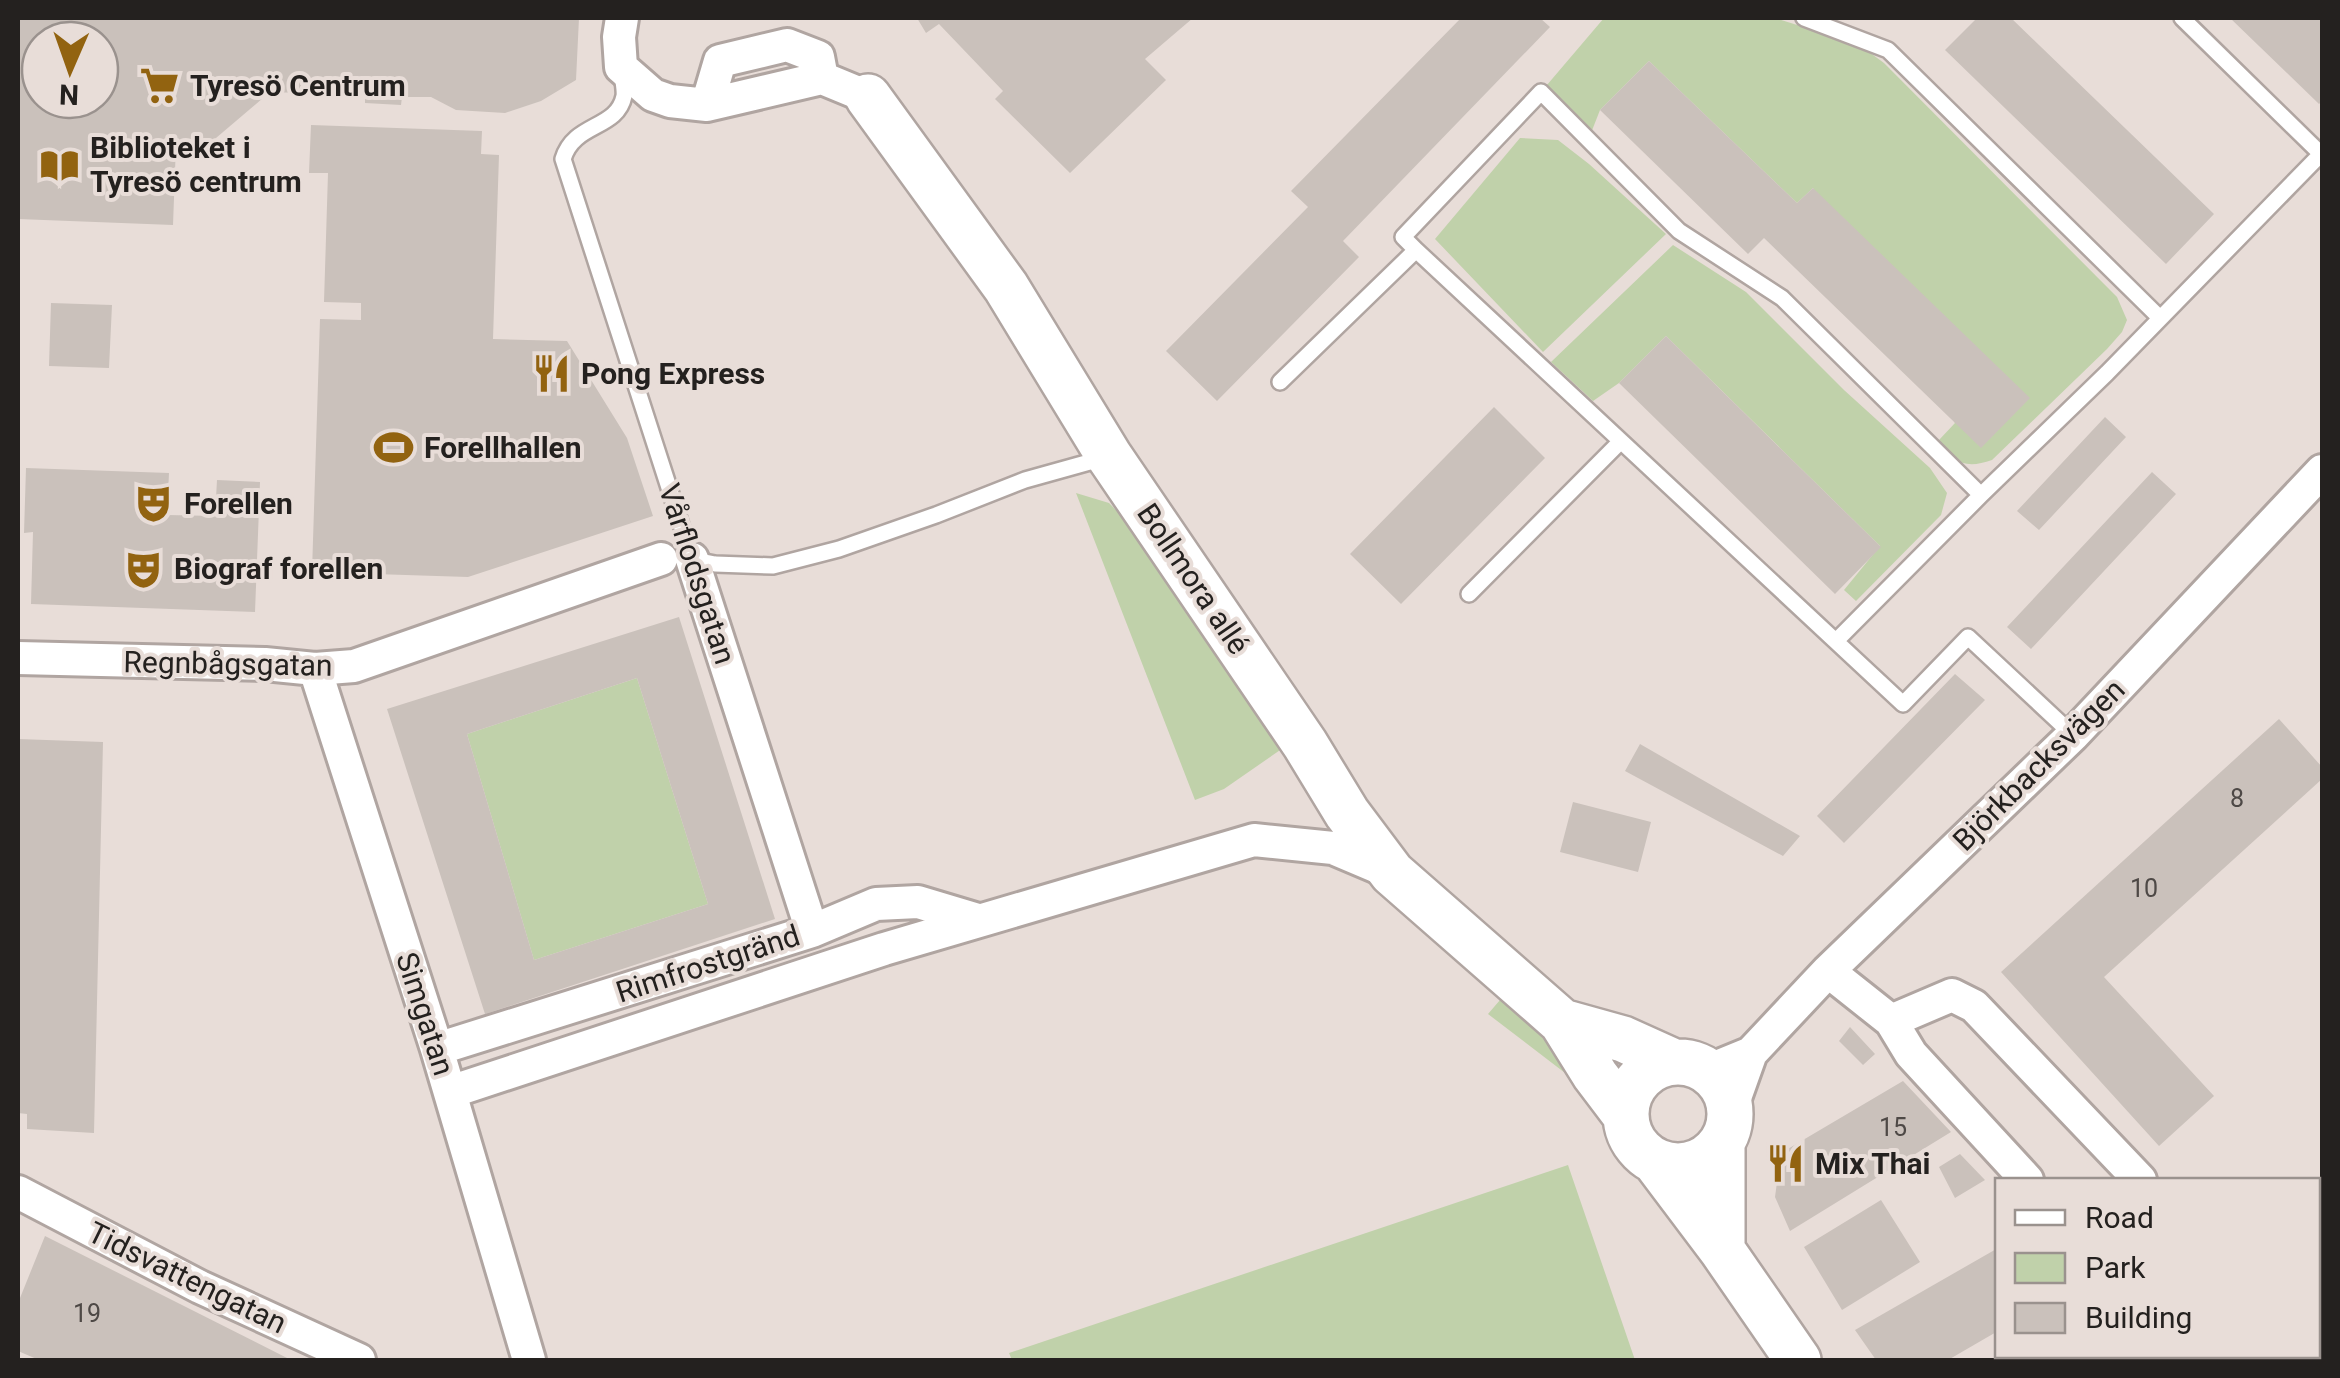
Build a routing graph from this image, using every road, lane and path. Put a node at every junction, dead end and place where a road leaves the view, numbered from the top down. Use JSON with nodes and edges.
{"nodes":[{"id":1,"x":622,"y":18,"type":"edge"},
{"id":2,"x":1804,"y":18,"type":"edge"},
{"id":3,"x":2182,"y":18,"type":"edge"},
{"id":4,"x":621,"y":68,"type":"junction"},
{"id":5,"x":868,"y":97,"type":"joint"},
{"id":6,"x":1416,"y":250,"type":"junction"},
{"id":7,"x":2160,"y":318,"type":"junction"},
{"id":8,"x":1280,"y":382,"type":"dead end"},
{"id":9,"x":1620,"y":440,"type":"junction"},
{"id":10,"x":1108,"y":456,"type":"junction"},
{"id":11,"x":2322,"y":471,"type":"edge"},
{"id":12,"x":1980,"y":495,"type":"junction"},
{"id":13,"x":676,"y":559,"type":"junction"},
{"id":14,"x":1468,"y":594,"type":"dead end"},
{"id":15,"x":1836,"y":640,"type":"junction"},
{"id":16,"x":18,"y":658,"type":"edge"},
{"id":17,"x":315,"y":670,"type":"junction"},
{"id":18,"x":2073,"y":734,"type":"junction"},
{"id":19,"x":1392,"y":873,"type":"junction"},
{"id":20,"x":978,"y":920,"type":"junction"},
{"id":21,"x":812,"y":930,"type":"junction"},
{"id":22,"x":1828,"y":971,"type":"junction"},
{"id":23,"x":1892,"y":1021,"type":"junction"},
{"id":24,"x":1562,"y":1022,"type":"junction"},
{"id":25,"x":437,"y":1050,"type":"junction"},
{"id":26,"x":1751,"y":1054,"type":"junction"},
{"id":27,"x":1691,"y":1066,"type":"junction"},
{"id":28,"x":450,"y":1092,"type":"junction"},
{"id":29,"x":1626,"y":1116,"type":"junction"},
{"id":30,"x":1726,"y":1128,"type":"junction"},
{"id":31,"x":1655,"y":1161,"type":"junction"},
{"id":32,"x":2025,"y":1178,"type":"edge"},
{"id":33,"x":2138,"y":1178,"type":"edge"},
{"id":34,"x":18,"y":1192,"type":"edge"},
{"id":35,"x":1722,"y":1250,"type":"junction"},
{"id":36,"x":359,"y":1360,"type":"edge"},
{"id":37,"x":529,"y":1360,"type":"edge"},
{"id":38,"x":1798,"y":1360,"type":"edge"}],
"edges":[{"from":1,"to":4,"type":"street"},
{"from":2,"to":7,"type":"lane"},
{"from":3,"to":7,"type":"lane"},
{"from":4,"to":5,"type":"street"},
{"from":4,"to":13,"type":"lane","name":"Vårflodsgatan"},
{"from":5,"to":10,"type":"street","name":"Bollmora allé"},
{"from":6,"to":8,"type":"lane"},
{"from":6,"to":9,"type":"lane"},
{"from":6,"to":12,"type":"lane"},
{"from":7,"to":12,"type":"lane"},
{"from":9,"to":14,"type":"lane"},
{"from":9,"to":15,"type":"lane"},
{"from":10,"to":13,"type":"lane"},
{"from":10,"to":19,"type":"street","name":"Bollmora allé"},
{"from":11,"to":18,"type":"street","name":"Björkbacksvägen"},
{"from":12,"to":15,"type":"lane"},
{"from":13,"to":17,"type":"street","name":"Regnbågsgatan"},
{"from":13,"to":21,"type":"street","name":"Vårflodsgatan"},
{"from":15,"to":18,"type":"lane"},
{"from":16,"to":17,"type":"street","name":"Regnbågsgatan"},
{"from":17,"to":25,"type":"street","name":"Simgatan"},
{"from":18,"to":22,"type":"street","name":"Björkbacksvägen"},
{"from":19,"to":20,"type":"street","name":"Rimfrostgränd"},
{"from":19,"to":24,"type":"street","name":"Bollmora allé"},
{"from":20,"to":21,"type":"street","name":"Rimfrostgränd"},
{"from":20,"to":28,"type":"street","name":"Rimfrostgränd"},
{"from":21,"to":25,"type":"street","name":"Rimfrostgränd"},
{"from":22,"to":23,"type":"street"},
{"from":22,"to":26,"type":"street","name":"Björkbacksvägen"},
{"from":23,"to":32,"type":"street"},
{"from":23,"to":33,"type":"street"},
{"from":24,"to":27,"type":"street","name":"Bollmora allé"},
{"from":24,"to":29,"type":"street","name":"Bollmora allé"},
{"from":25,"to":28,"type":"street","name":"Simgatan"},
{"from":26,"to":27,"type":"street","name":"Björkbacksvägen"},
{"from":26,"to":30,"type":"street","name":"Björkbacksvägen"},
{"from":27,"to":29,"type":"street"},
{"from":27,"to":30,"type":"street"},
{"from":28,"to":37,"type":"street","name":"Simgatan"},
{"from":29,"to":31,"type":"street","name":"Bollmora allé"},
{"from":30,"to":31,"type":"street"},
{"from":30,"to":35,"type":"street"},
{"from":31,"to":35,"type":"street","name":"Bollmora allé"},
{"from":34,"to":36,"type":"street","name":"Tidsvattengatan"},
{"from":35,"to":38,"type":"street","name":"Bollmora allé"}]}
